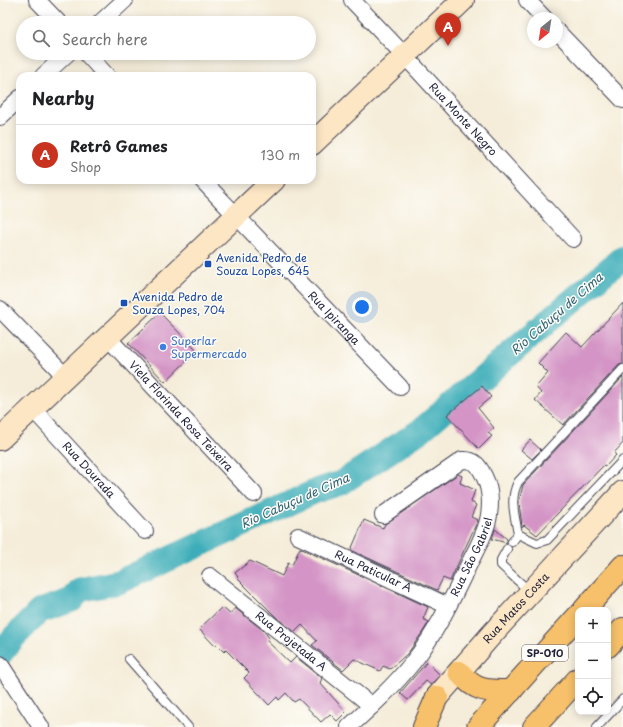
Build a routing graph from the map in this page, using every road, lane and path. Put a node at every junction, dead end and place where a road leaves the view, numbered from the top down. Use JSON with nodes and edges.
{"nodes":[{"id":1,"x":37,"y":0,"type":"edge"},
{"id":2,"x":125,"y":0,"type":"edge"},
{"id":3,"x":352,"y":0,"type":"edge"},
{"id":4,"x":463,"y":0,"type":"edge"},
{"id":5,"x":527,"y":0,"type":"edge"},
{"id":6,"x":538,"y":12,"type":"edge"},
{"id":7,"x":52,"y":16,"type":"edge"},
{"id":8,"x":108,"y":16,"type":"edge"},
{"id":9,"x":563,"y":37,"type":"edge"},
{"id":10,"x":404,"y":55,"type":"junction"},
{"id":11,"x":60,"y":60,"type":"edge"},
{"id":12,"x":92,"y":60,"type":"edge"},
{"id":13,"x":47,"y":72,"type":"edge"},
{"id":14,"x":103,"y":72,"type":"edge"},
{"id":15,"x":623,"y":100,"type":"edge"},
{"id":16,"x":16,"y":102,"type":"edge"},
{"id":17,"x":0,"y":117,"type":"edge"},
{"id":18,"x":316,"y":140,"type":"edge"},
{"id":19,"x":206,"y":184,"type":"edge"},
{"id":20,"x":270,"y":184,"type":"edge"},
{"id":21,"x":236,"y":218,"type":"junction"},
{"id":22,"x":573,"y":240,"type":"dead end"},
{"id":23,"x":0,"y":309,"type":"edge"},
{"id":24,"x":108,"y":338,"type":"junction"},
{"id":25,"x":623,"y":369,"type":"edge"},
{"id":26,"x":66,"y":377,"type":"junction"},
{"id":27,"x":400,"y":387,"type":"dead end"},
{"id":28,"x":32,"y":408,"type":"junction"},
{"id":29,"x":0,"y":439,"type":"edge"},
{"id":30,"x":623,"y":460,"type":"edge"},
{"id":31,"x":623,"y":492,"type":"edge"},
{"id":32,"x":254,"y":494,"type":"dead end"},
{"id":33,"x":383,"y":515,"type":"dead end"},
{"id":34,"x":145,"y":531,"type":"dead end"},
{"id":35,"x":518,"y":534,"type":"junction"},
{"id":36,"x":298,"y":536,"type":"dead end"},
{"id":37,"x":623,"y":566,"type":"edge"},
{"id":38,"x":210,"y":576,"type":"dead end"},
{"id":39,"x":531,"y":592,"type":"junction"},
{"id":40,"x":448,"y":606,"type":"junction"},
{"id":41,"x":587,"y":607,"type":"edge"},
{"id":42,"x":575,"y":619,"type":"edge"},
{"id":43,"x":623,"y":630,"type":"edge"},
{"id":44,"x":611,"y":643,"type":"edge"},
{"id":45,"x":129,"y":658,"type":"dead end"},
{"id":46,"x":0,"y":664,"type":"edge"},
{"id":47,"x":459,"y":672,"type":"junction"},
{"id":48,"x":575,"y":682,"type":"edge"},
{"id":49,"x":511,"y":690,"type":"junction"},
{"id":50,"x":437,"y":697,"type":"junction"},
{"id":51,"x":623,"y":699,"type":"edge"},
{"id":52,"x":372,"y":706,"type":"junction"},
{"id":53,"x":42,"y":727,"type":"edge"},
{"id":54,"x":188,"y":727,"type":"edge"},
{"id":55,"x":349,"y":727,"type":"edge"},
{"id":56,"x":413,"y":727,"type":"edge"},
{"id":57,"x":424,"y":727,"type":"edge"},
{"id":58,"x":478,"y":727,"type":"edge"},
{"id":59,"x":534,"y":727,"type":"edge"},
{"id":60,"x":597,"y":727,"type":"edge"}],
"edges":[{"from":1,"to":7,"type":"street"},
{"from":2,"to":8,"type":"street"},
{"from":3,"to":10,"type":"street","name":"Rua Monte Negro"},
{"from":4,"to":10,"type":"main road"},
{"from":5,"to":6,"type":"street"},
{"from":9,"to":15,"type":"street"},
{"from":10,"to":18,"type":"main road"},
{"from":10,"to":22,"type":"street","name":"Rua Monte Negro"},
{"from":11,"to":13,"type":"street"},
{"from":12,"to":14,"type":"street"},
{"from":16,"to":17,"type":"street"},
{"from":19,"to":21,"type":"street","name":"Rua Ipiranga"},
{"from":20,"to":21,"type":"main road"},
{"from":21,"to":24,"type":"main road"},
{"from":21,"to":27,"type":"street","name":"Rua Ipiranga"},
{"from":23,"to":26,"type":"street"},
{"from":24,"to":26,"type":"main road"},
{"from":24,"to":32,"type":"street","name":"Viela Florinda Rosa Teixeira"},
{"from":25,"to":35,"type":"lane"},
{"from":26,"to":28,"type":"main road"},
{"from":28,"to":29,"type":"main road"},
{"from":28,"to":34,"type":"street","name":"Rua Dourada"},
{"from":30,"to":35,"type":"lane"},
{"from":31,"to":39,"type":"main road","name":"Rua Matos Costa"},
{"from":33,"to":40,"type":"street","name":"Rua São Gabriel"},
{"from":35,"to":39,"type":"lane"},
{"from":36,"to":40,"type":"street","name":"Rua Paticular A"},
{"from":37,"to":41,"type":"highway"},
{"from":38,"to":52,"type":"street","name":"Rua Projetada A"},
{"from":39,"to":47,"type":"main road","name":"Rua Matos Costa"},
{"from":40,"to":52,"type":"street","name":"Rua São Gabriel"},
{"from":42,"to":49,"type":"highway","number":"SP-010"},
{"from":43,"to":44,"type":"highway"},
{"from":45,"to":54,"type":"lane"},
{"from":46,"to":53,"type":"street"},
{"from":47,"to":49,"type":"highway"},
{"from":47,"to":50,"type":"main road","name":"Rua Matos Costa"},
{"from":48,"to":59,"type":"highway"},
{"from":49,"to":58,"type":"highway","number":"SP-010"},
{"from":50,"to":56,"type":"street","name":"Rua Matos Costa"},
{"from":50,"to":57,"type":"highway"},
{"from":51,"to":60,"type":"lane"},
{"from":52,"to":55,"type":"street","name":"Rua São Gabriel"}]}
